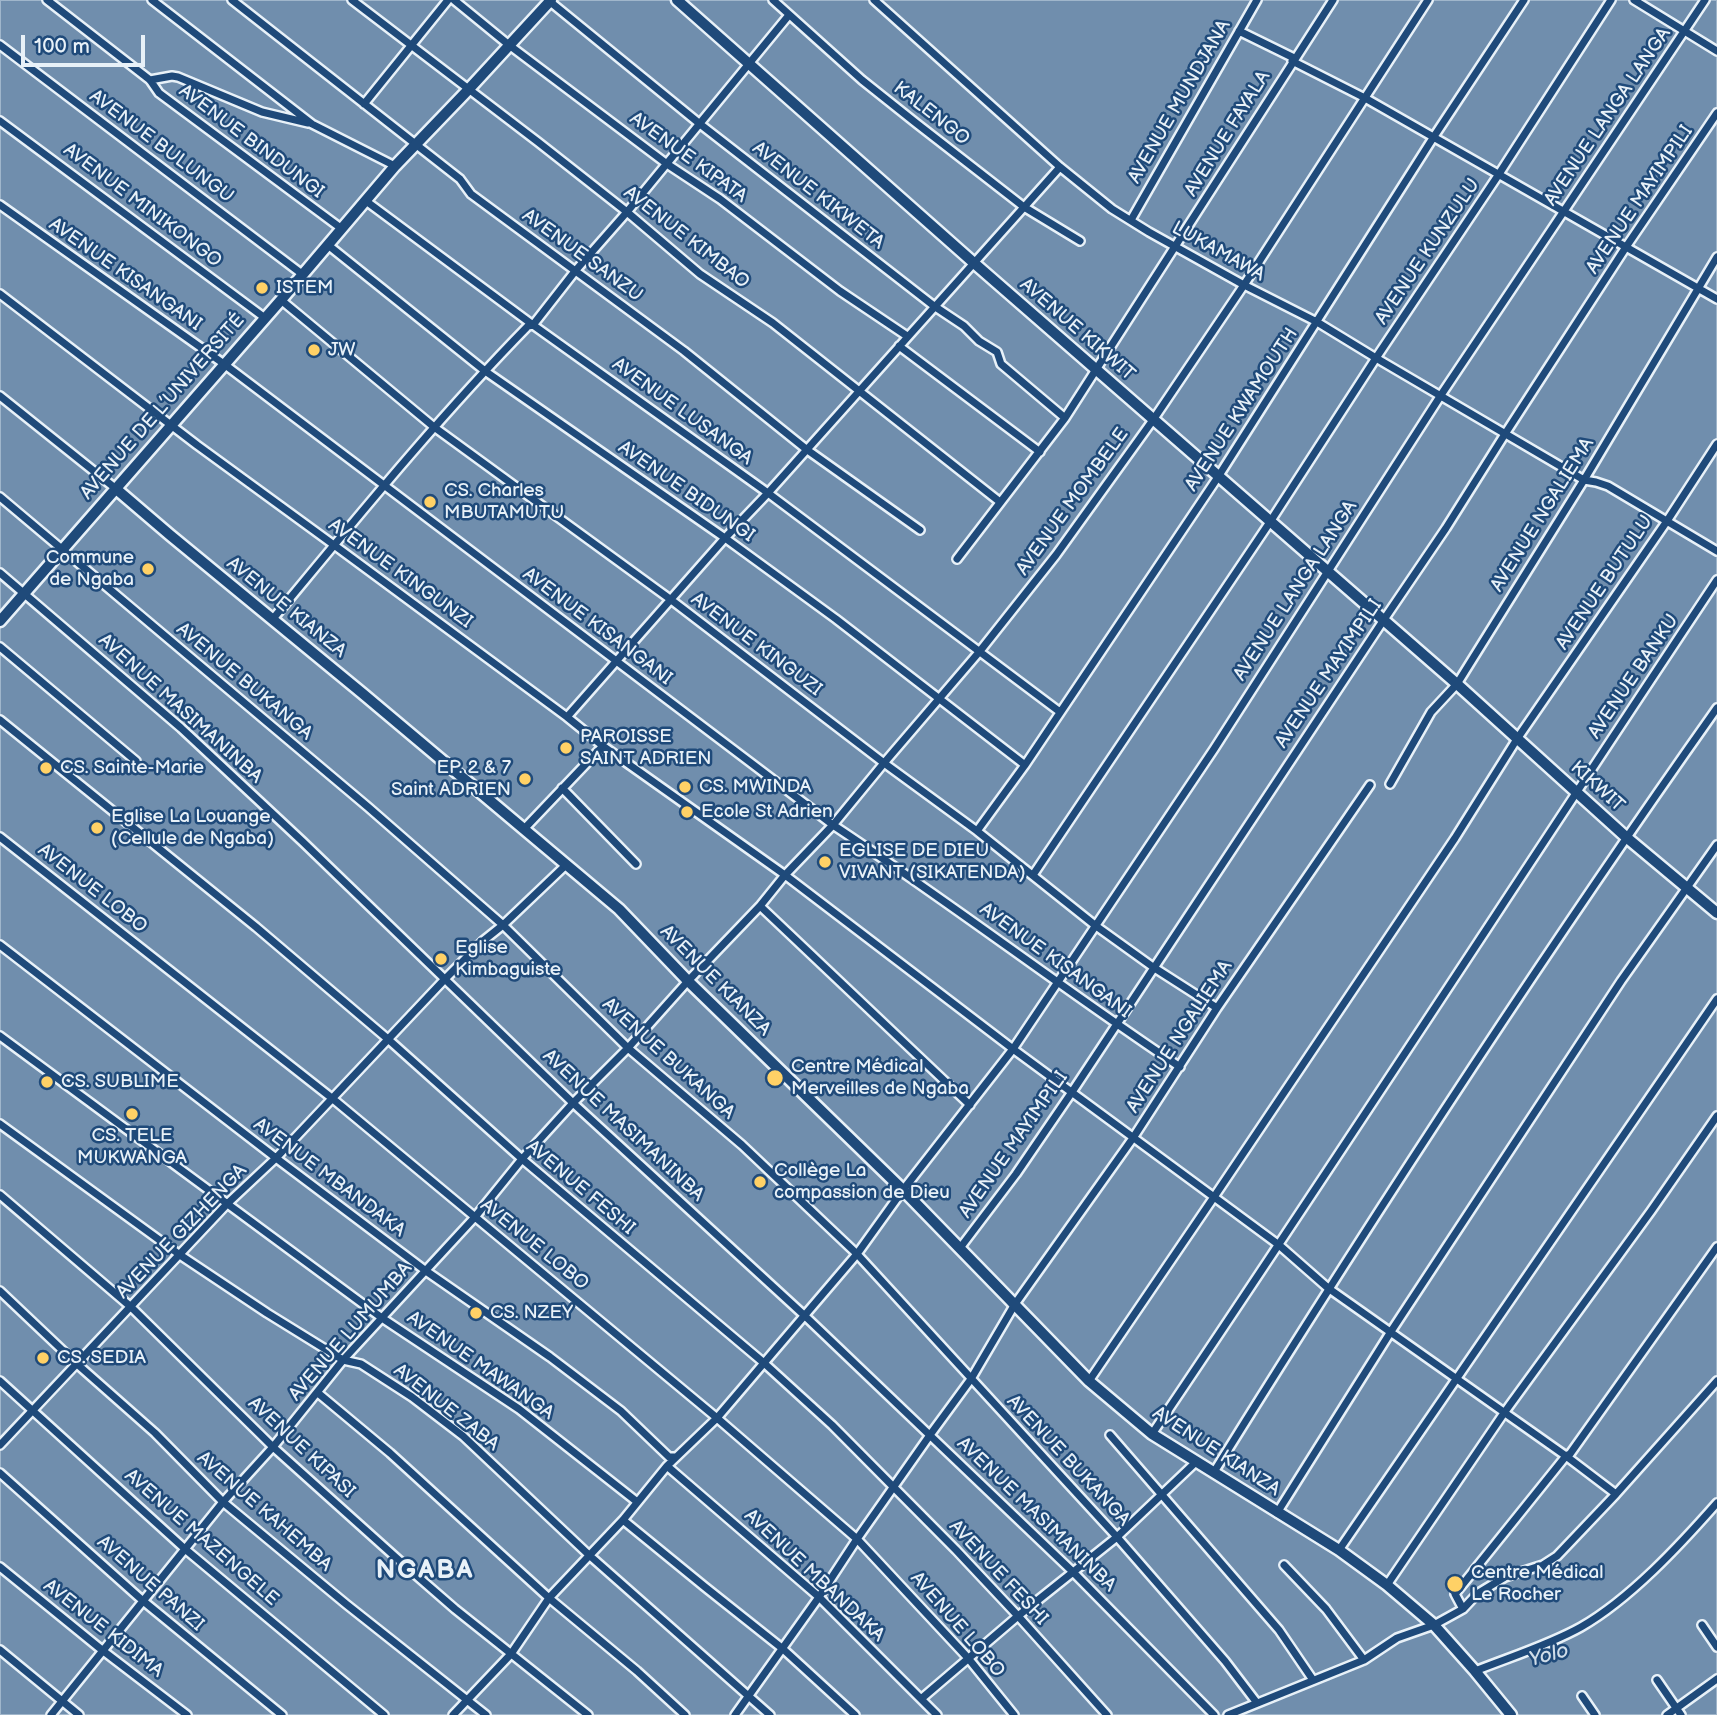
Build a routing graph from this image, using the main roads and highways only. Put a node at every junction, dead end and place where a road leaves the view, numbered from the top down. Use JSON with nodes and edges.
{"nodes":[{"id":1,"x":550,"y":0,"type":"edge"},
{"id":2,"x":677,"y":0,"type":"edge"},
{"id":3,"x":115,"y":488,"type":"junction"},
{"id":4,"x":0,"y":621,"type":"edge"},
{"id":5,"x":1457,"y":684,"type":"joint"},
{"id":6,"x":1717,"y":914,"type":"edge"},
{"id":7,"x":1511,"y":1715,"type":"edge"}],
"edges":[{"from":1,"to":3,"type":"main road","name":"AVENUE DE L’UNIVERSITÉ"},
{"from":2,"to":5,"type":"main road","name":"AVENUE KIKWIT"},
{"from":3,"to":4,"type":"main road","name":"AVENUE DE L’UNIVERSITÉ"},
{"from":3,"to":7,"type":"main road","name":"AVENUE KIANZA"},
{"from":5,"to":6,"type":"main road","name":"KIKWIT"}]}
